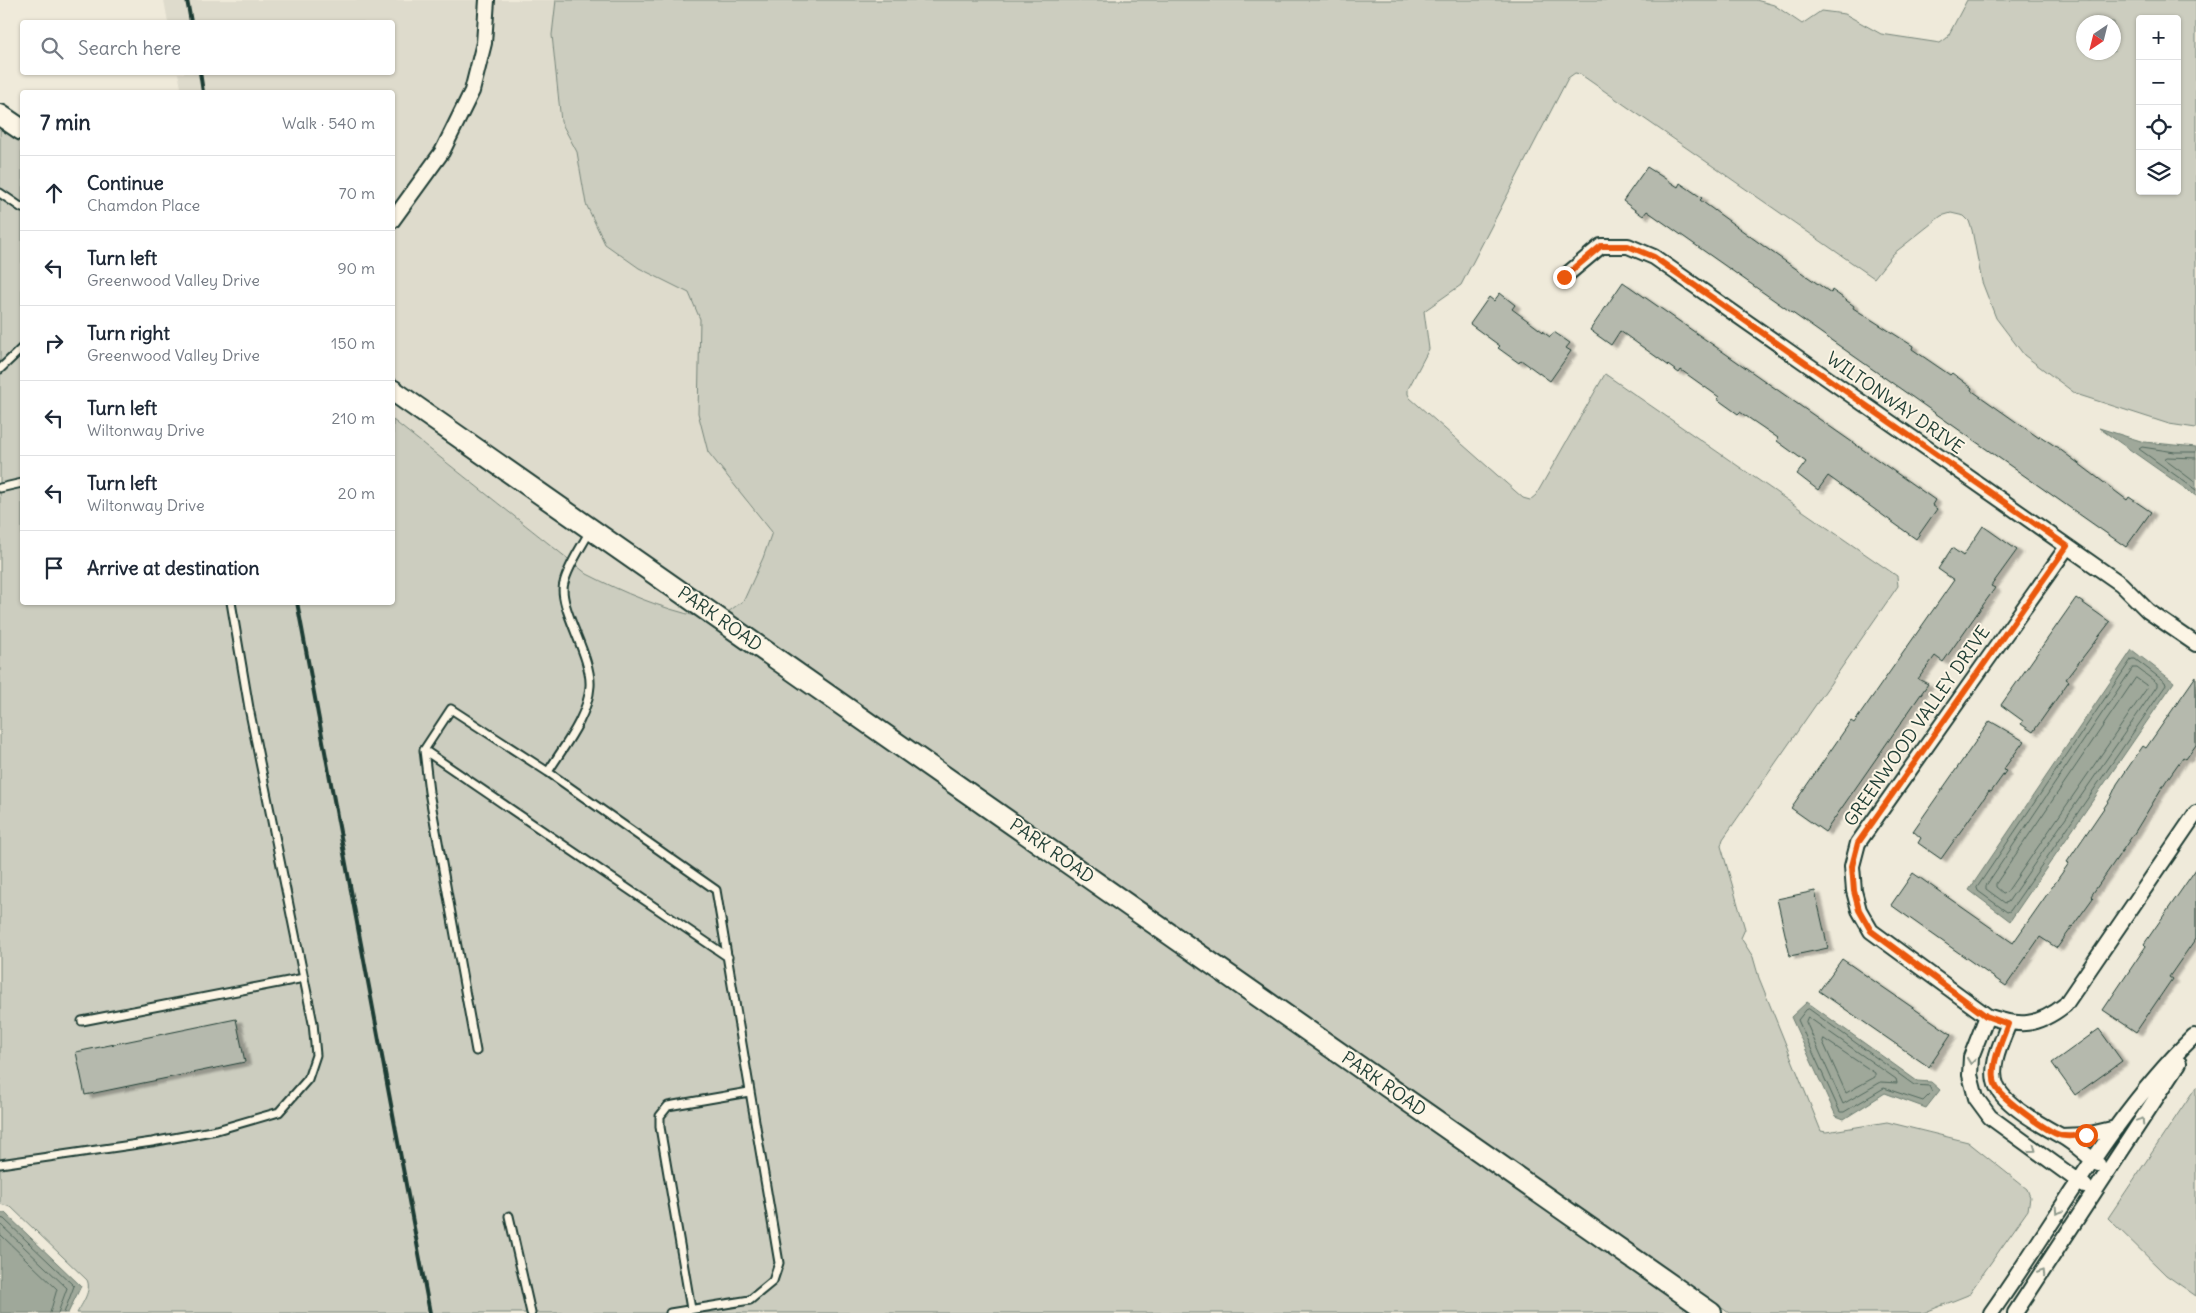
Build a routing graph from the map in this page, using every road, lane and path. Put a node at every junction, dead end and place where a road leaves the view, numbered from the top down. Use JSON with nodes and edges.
{"nodes":[{"id":1,"x":487,"y":0,"type":"edge"},
{"id":2,"x":0,"y":115,"type":"edge"},
{"id":3,"x":20,"y":129,"type":"edge"},
{"id":4,"x":0,"y":193,"type":"edge"},
{"id":5,"x":20,"y":207,"type":"edge"},
{"id":6,"x":395,"y":217,"type":"edge"},
{"id":7,"x":1564,"y":277,"type":"dead end"},
{"id":8,"x":20,"y":350,"type":"edge"},
{"id":9,"x":0,"y":369,"type":"edge"},
{"id":10,"x":395,"y":392,"type":"edge"},
{"id":11,"x":20,"y":483,"type":"edge"},
{"id":12,"x":0,"y":488,"type":"edge"},
{"id":13,"x":591,"y":528,"type":"junction"},
{"id":14,"x":2067,"y":546,"type":"junction"},
{"id":15,"x":232,"y":605,"type":"edge"},
{"id":16,"x":2196,"y":644,"type":"edge"},
{"id":17,"x":424,"y":750,"type":"junction"},
{"id":18,"x":548,"y":772,"type":"junction"},
{"id":19,"x":2196,"y":813,"type":"edge"},
{"id":20,"x":728,"y":957,"type":"junction"},
{"id":21,"x":304,"y":978,"type":"junction"},
{"id":22,"x":1986,"y":1016,"type":"junction"},
{"id":23,"x":82,"y":1021,"type":"dead end"},
{"id":24,"x":2008,"y":1024,"type":"junction"},
{"id":25,"x":2195,"y":1034,"type":"edge"},
{"id":26,"x":476,"y":1051,"type":"dead end"},
{"id":27,"x":749,"y":1092,"type":"junction"},
{"id":28,"x":2023,"y":1111,"type":"junction"},
{"id":29,"x":2116,"y":1128,"type":"junction"},
{"id":30,"x":2010,"y":1131,"type":"junction"},
{"id":31,"x":2061,"y":1136,"type":"junction"},
{"id":32,"x":2092,"y":1159,"type":"junction"},
{"id":33,"x":0,"y":1164,"type":"edge"},
{"id":34,"x":2108,"y":1171,"type":"junction"},
{"id":35,"x":2078,"y":1181,"type":"junction"},
{"id":36,"x":2094,"y":1192,"type":"junction"},
{"id":37,"x":509,"y":1216,"type":"dead end"},
{"id":38,"x":691,"y":1310,"type":"junction"},
{"id":39,"x":531,"y":1313,"type":"edge"},
{"id":40,"x":670,"y":1313,"type":"edge"},
{"id":41,"x":1711,"y":1313,"type":"edge"},
{"id":42,"x":1991,"y":1313,"type":"edge"},
{"id":43,"x":2015,"y":1313,"type":"edge"}],
"edges":[{"from":1,"to":6,"type":"street"},
{"from":2,"to":3,"type":"street"},
{"from":4,"to":5,"type":"lane"},
{"from":7,"to":14,"type":"street","name":"WILTONWAY DRIVE"},
{"from":8,"to":9,"type":"lane"},
{"from":10,"to":13,"type":"street","name":"PARK ROAD"},
{"from":11,"to":12,"type":"lane"},
{"from":13,"to":18,"type":"lane"},
{"from":13,"to":41,"type":"street","name":"PARK ROAD"},
{"from":14,"to":16,"type":"street","name":"WILTONWAY DRIVE"},
{"from":14,"to":22,"type":"street","name":"GREENWOOD VALLEY DRIVE"},
{"from":15,"to":21,"type":"lane"},
{"from":17,"to":18,"type":"lane"},
{"from":17,"to":20,"type":"lane"},
{"from":17,"to":26,"type":"lane"},
{"from":18,"to":20,"type":"lane"},
{"from":19,"to":24,"type":"street","name":"GREENWOOD VALLEY DRIVE"},
{"from":20,"to":27,"type":"lane"},
{"from":21,"to":23,"type":"lane"},
{"from":21,"to":33,"type":"lane"},
{"from":22,"to":24,"type":"street","name":"GREENWOOD VALLEY DRIVE"},
{"from":22,"to":30,"type":"street","one_way":true},
{"from":24,"to":28,"type":"street"},
{"from":25,"to":29,"type":"street"},
{"from":34,"to":25,"type":"street","one_way":true},
{"from":27,"to":38,"type":"lane"},
{"from":27,"to":38,"type":"lane"},
{"from":28,"to":30,"type":"street"},
{"from":28,"to":31,"type":"street"},
{"from":29,"to":31,"type":"street"},
{"from":29,"to":32,"type":"street"},
{"from":30,"to":35,"type":"street","one_way":true},
{"from":31,"to":32,"type":"street"},
{"from":32,"to":34,"type":"street"},
{"from":32,"to":35,"type":"street"},
{"from":34,"to":36,"type":"street"},
{"from":35,"to":36,"type":"street"},
{"from":35,"to":42,"type":"street","one_way":true},
{"from":43,"to":36,"type":"street","one_way":true},
{"from":37,"to":39,"type":"lane"},
{"from":38,"to":40,"type":"lane"}]}
